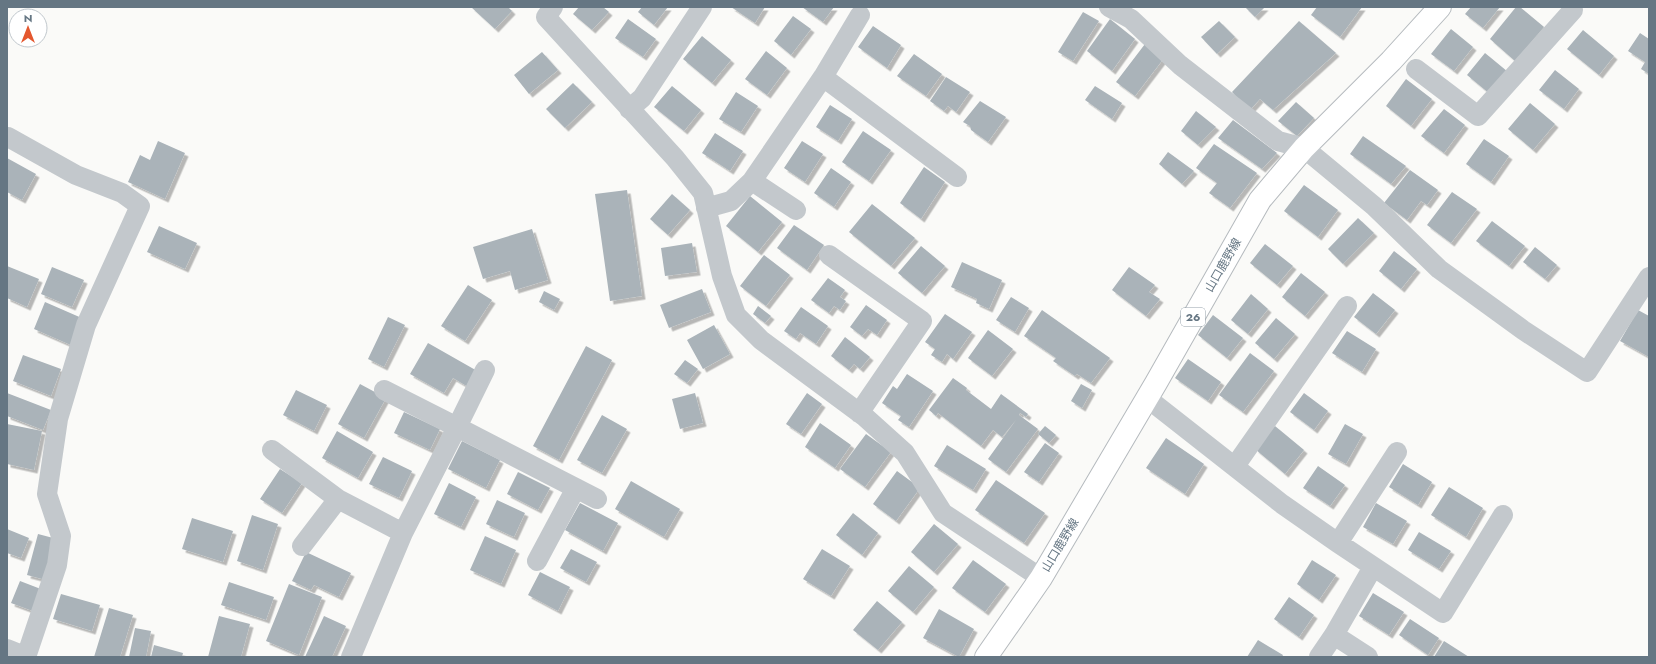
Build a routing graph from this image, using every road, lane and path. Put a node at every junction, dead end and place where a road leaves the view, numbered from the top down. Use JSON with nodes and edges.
{"nodes":[{"id":1,"x":553,"y":7,"type":"edge"},
{"id":2,"x":702,"y":7,"type":"edge"},
{"id":3,"x":1109,"y":7,"type":"edge"},
{"id":4,"x":1440,"y":7,"type":"edge"},
{"id":5,"x":1573,"y":8,"type":"edge"},
{"id":6,"x":860,"y":15,"type":"dead end"},
{"id":7,"x":1416,"y":69,"type":"dead end"},
{"id":8,"x":823,"y":77,"type":"junction"},
{"id":9,"x":629,"y":109,"type":"junction"},
{"id":10,"x":8,"y":137,"type":"edge"},
{"id":11,"x":1304,"y":148,"type":"junction"},
{"id":12,"x":957,"y":177,"type":"dead end"},
{"id":13,"x":752,"y":181,"type":"junction"},
{"id":14,"x":706,"y":208,"type":"junction"},
{"id":15,"x":796,"y":210,"type":"dead end"},
{"id":16,"x":829,"y":255,"type":"dead end"},
{"id":17,"x":1649,"y":277,"type":"edge"},
{"id":18,"x":1347,"y":306,"type":"dead end"},
{"id":19,"x":485,"y":370,"type":"dead end"},
{"id":20,"x":384,"y":390,"type":"dead end"},
{"id":21,"x":1147,"y":398,"type":"junction"},
{"id":22,"x":859,"y":413,"type":"junction"},
{"id":23,"x":457,"y":427,"type":"junction"},
{"id":24,"x":272,"y":450,"type":"dead end"},
{"id":25,"x":1397,"y":452,"type":"dead end"},
{"id":26,"x":1235,"y":466,"type":"junction"},
{"id":27,"x":576,"y":488,"type":"junction"},
{"id":28,"x":338,"y":499,"type":"junction"},
{"id":29,"x":597,"y":499,"type":"dead end"},
{"id":30,"x":1503,"y":515,"type":"dead end"},
{"id":31,"x":403,"y":533,"type":"junction"},
{"id":32,"x":1338,"y":543,"type":"junction"},
{"id":33,"x":302,"y":546,"type":"dead end"},
{"id":34,"x":537,"y":561,"type":"dead end"},
{"id":35,"x":1373,"y":567,"type":"junction"},
{"id":36,"x":1041,"y":578,"type":"junction"},
{"id":37,"x":1334,"y":635,"type":"junction"},
{"id":38,"x":7,"y":648,"type":"edge"},
{"id":39,"x":27,"y":657,"type":"edge"},
{"id":40,"x":351,"y":657,"type":"edge"},
{"id":41,"x":986,"y":657,"type":"edge"},
{"id":42,"x":1319,"y":657,"type":"edge"},
{"id":43,"x":1368,"y":657,"type":"edge"}],
"edges":[{"from":1,"to":9,"type":"street"},
{"from":2,"to":9,"type":"street"},
{"from":3,"to":11,"type":"street"},
{"from":4,"to":11,"type":"main road","name":"山口鹿野線","number":"26"},
{"from":5,"to":7,"type":"street"},
{"from":6,"to":8,"type":"street"},
{"from":8,"to":12,"type":"street"},
{"from":8,"to":13,"type":"street"},
{"from":9,"to":14,"type":"street"},
{"from":10,"to":39,"type":"street"},
{"from":11,"to":17,"type":"street"},
{"from":11,"to":21,"type":"main road","name":"山口鹿野線","number":"26"},
{"from":13,"to":14,"type":"street"},
{"from":13,"to":15,"type":"street"},
{"from":14,"to":22,"type":"street"},
{"from":16,"to":22,"type":"street"},
{"from":18,"to":26,"type":"street"},
{"from":19,"to":23,"type":"street"},
{"from":20,"to":23,"type":"street"},
{"from":21,"to":26,"type":"street"},
{"from":21,"to":36,"type":"main road","name":"山口鹿野線","number":"26"},
{"from":22,"to":36,"type":"street"},
{"from":23,"to":27,"type":"street"},
{"from":23,"to":31,"type":"street"},
{"from":24,"to":28,"type":"street"},
{"from":25,"to":32,"type":"street"},
{"from":26,"to":32,"type":"street"},
{"from":27,"to":29,"type":"street"},
{"from":27,"to":34,"type":"street"},
{"from":28,"to":31,"type":"street"},
{"from":28,"to":33,"type":"street"},
{"from":30,"to":35,"type":"street"},
{"from":31,"to":40,"type":"street"},
{"from":32,"to":35,"type":"street"},
{"from":35,"to":37,"type":"street"},
{"from":36,"to":41,"type":"main road","name":"山口鹿野線","number":"26"},
{"from":37,"to":42,"type":"street"},
{"from":37,"to":43,"type":"street"},
{"from":38,"to":39,"type":"street"}]}
